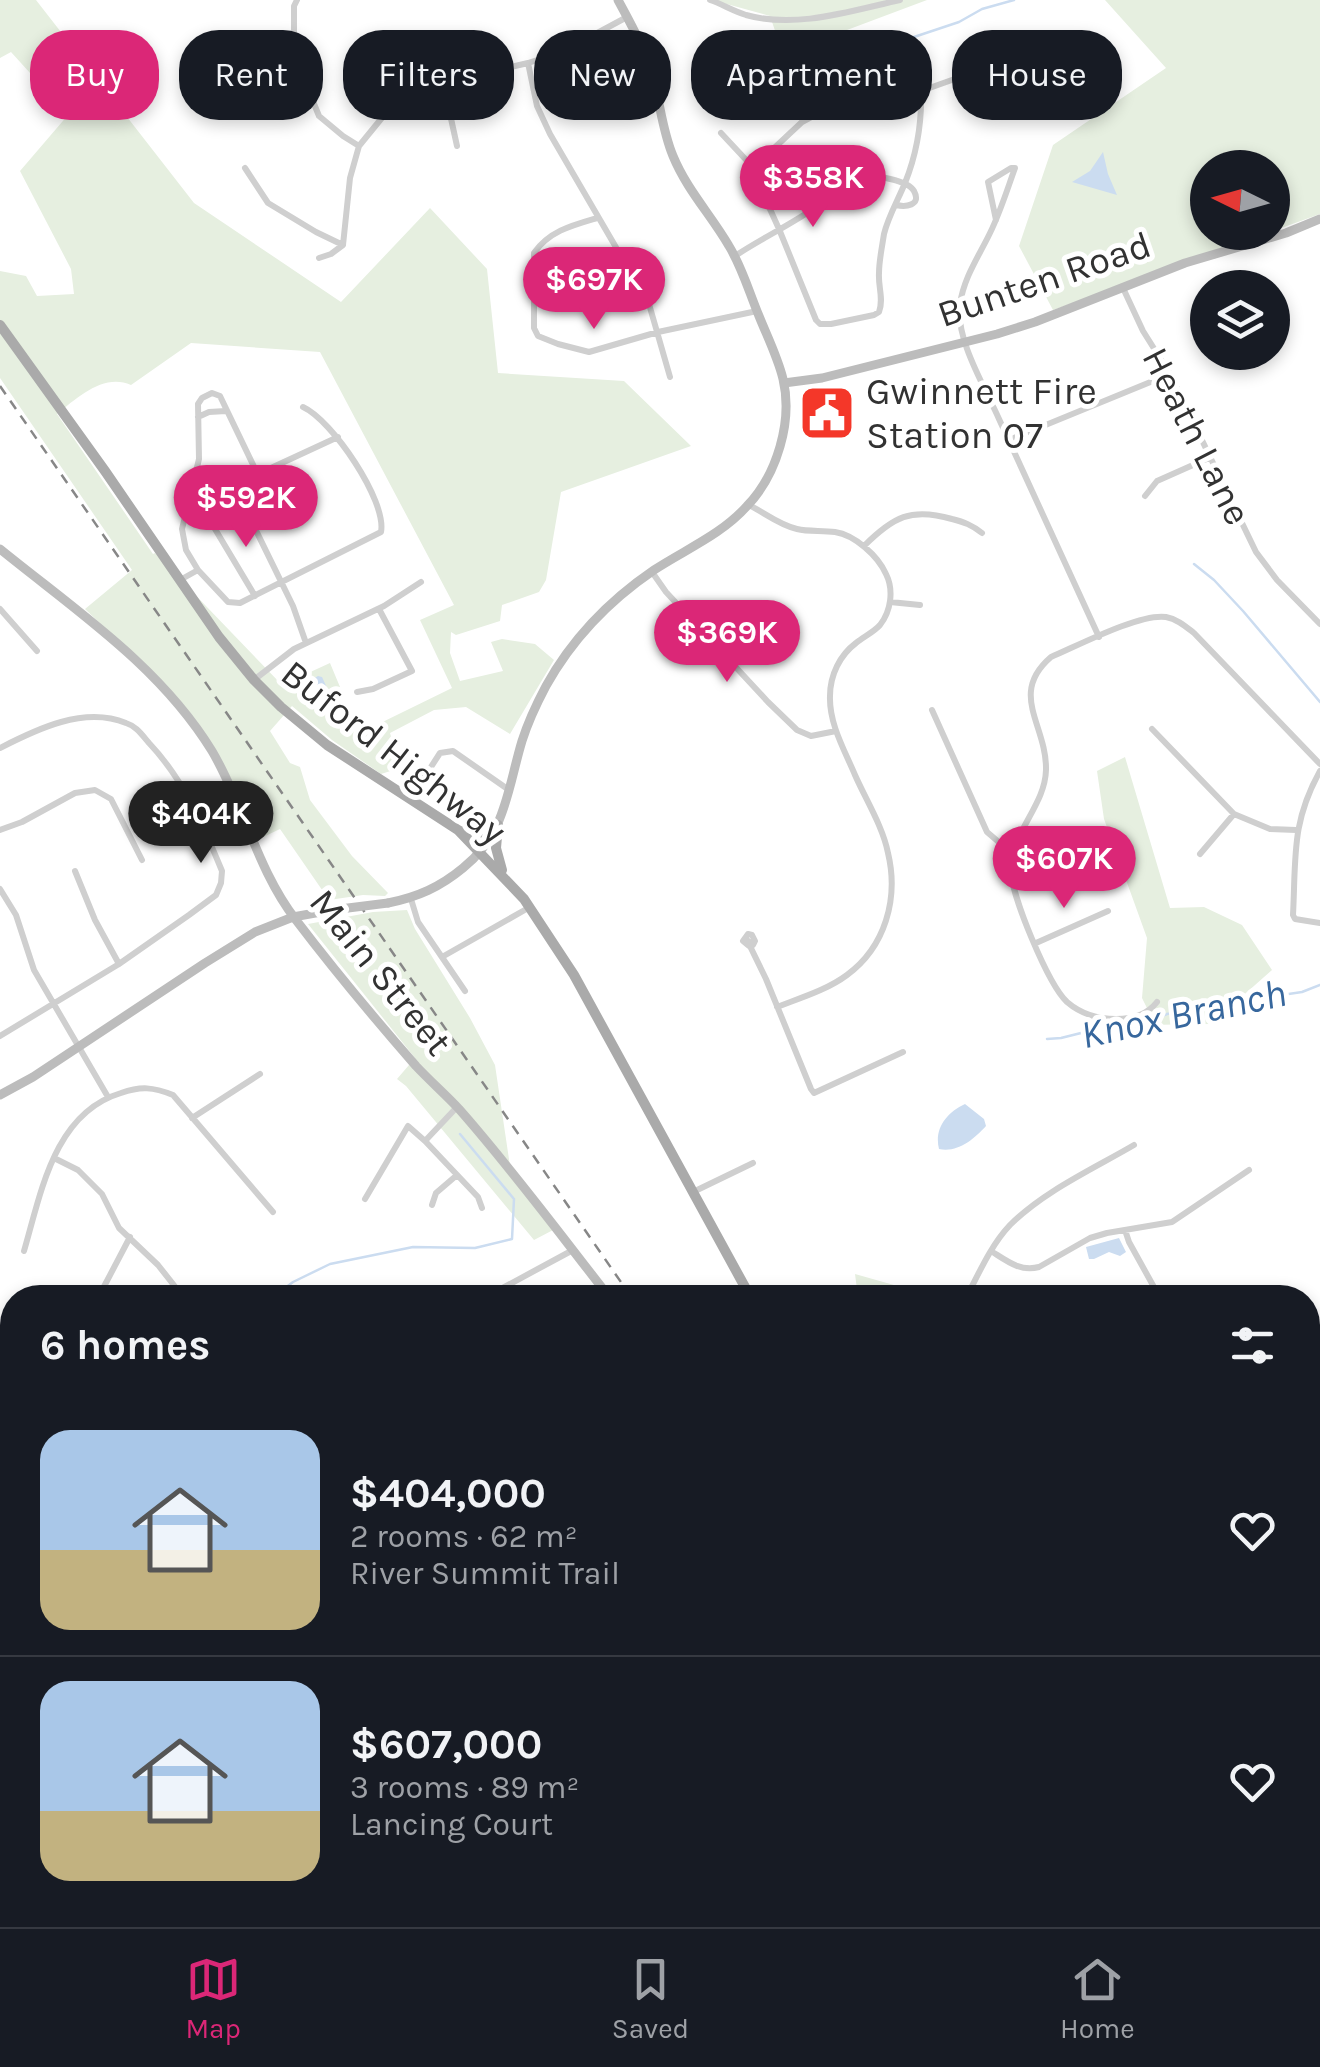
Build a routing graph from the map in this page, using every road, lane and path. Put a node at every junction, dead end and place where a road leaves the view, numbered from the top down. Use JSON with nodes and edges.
{"nodes":[{"id":1,"x":296,"y":0,"type":"edge"},
{"id":2,"x":618,"y":0,"type":"edge"},
{"id":3,"x":710,"y":0,"type":"edge"},
{"id":4,"x":900,"y":0,"type":"edge"},
{"id":5,"x":627,"y":17,"type":"junction"},
{"id":6,"x":295,"y":30,"type":"edge"},
{"id":7,"x":528,"y":63,"type":"junction"},
{"id":8,"x":514,"y":66,"type":"edge"},
{"id":9,"x":323,"y":119,"type":"edge"},
{"id":10,"x":380,"y":120,"type":"edge"},
{"id":11,"x":451,"y":120,"type":"edge"},
{"id":12,"x":806,"y":120,"type":"edge"},
{"id":13,"x":922,"y":120,"type":"edge"},
{"id":14,"x":721,"y":133,"type":"dead end"},
{"id":15,"x":359,"y":146,"type":"junction"},
{"id":16,"x":457,"y":146,"type":"dead end"},
{"id":17,"x":749,"y":164,"type":"junction"},
{"id":18,"x":244,"y":168,"type":"dead end"},
{"id":19,"x":905,"y":184,"type":"junction"},
{"id":20,"x":896,"y":204,"type":"junction"},
{"id":21,"x":597,"y":218,"type":"junction"},
{"id":22,"x":1320,"y":219,"type":"edge"},
{"id":23,"x":996,"y":220,"type":"junction"},
{"id":24,"x":779,"y":229,"type":"junction"},
{"id":25,"x":342,"y":245,"type":"junction"},
{"id":26,"x":735,"y":256,"type":"junction"},
{"id":27,"x":320,"y":258,"type":"dead end"},
{"id":28,"x":1123,"y":288,"type":"junction"},
{"id":29,"x":757,"y":311,"type":"junction"},
{"id":30,"x":0,"y":324,"type":"edge"},
{"id":31,"x":658,"y":332,"type":"junction"},
{"id":32,"x":965,"y":342,"type":"junction"},
{"id":33,"x":1170,"y":374,"type":"junction"},
{"id":34,"x":670,"y":377,"type":"dead end"},
{"id":35,"x":784,"y":383,"type":"junction"},
{"id":36,"x":303,"y":407,"type":"dead end"},
{"id":37,"x":227,"y":410,"type":"junction"},
{"id":38,"x":198,"y":417,"type":"junction"},
{"id":39,"x":338,"y":437,"type":"junction"},
{"id":40,"x":1009,"y":440,"type":"junction"},
{"id":41,"x":1211,"y":457,"type":"junction"},
{"id":42,"x":257,"y":474,"type":"junction"},
{"id":43,"x":240,"y":482,"type":"junction"},
{"id":44,"x":193,"y":484,"type":"junction"},
{"id":45,"x":219,"y":486,"type":"junction"},
{"id":46,"x":1145,"y":496,"type":"dead end"},
{"id":47,"x":750,"y":504,"type":"junction"},
{"id":48,"x":982,"y":533,"type":"dead end"},
{"id":49,"x":864,"y":546,"type":"junction"},
{"id":50,"x":0,"y":548,"type":"edge"},
{"id":51,"x":198,"y":570,"type":"junction"},
{"id":52,"x":652,"y":572,"type":"junction"},
{"id":53,"x":180,"y":580,"type":"junction"},
{"id":54,"x":421,"y":582,"type":"dead end"},
{"id":55,"x":282,"y":583,"type":"junction"},
{"id":56,"x":255,"y":596,"type":"junction"},
{"id":57,"x":890,"y":602,"type":"junction"},
{"id":58,"x":920,"y":605,"type":"dead end"},
{"id":59,"x":779,"y":606,"type":"dead end"},
{"id":60,"x":379,"y":608,"type":"junction"},
{"id":61,"x":0,"y":610,"type":"edge"},
{"id":62,"x":1320,"y":624,"type":"edge"},
{"id":63,"x":1099,"y":636,"type":"junction"},
{"id":64,"x":306,"y":643,"type":"junction"},
{"id":65,"x":37,"y":651,"type":"dead end"},
{"id":66,"x":725,"y":655,"type":"junction"},
{"id":67,"x":254,"y":680,"type":"junction"},
{"id":68,"x":357,"y":692,"type":"dead end"},
{"id":69,"x":932,"y":710,"type":"dead end"},
{"id":70,"x":1152,"y":729,"type":"dead end"},
{"id":71,"x":836,"y":732,"type":"junction"},
{"id":72,"x":0,"y":748,"type":"edge"},
{"id":73,"x":1320,"y":767,"type":"edge"},
{"id":74,"x":509,"y":790,"type":"junction"},
{"id":75,"x":411,"y":798,"type":"junction"},
{"id":76,"x":1234,"y":814,"type":"junction"},
{"id":77,"x":498,"y":825,"type":"junction"},
{"id":78,"x":0,"y":830,"type":"edge"},
{"id":79,"x":458,"y":830,"type":"junction"},
{"id":80,"x":1296,"y":830,"type":"junction"},
{"id":81,"x":1013,"y":851,"type":"junction"},
{"id":82,"x":480,"y":852,"type":"junction"},
{"id":83,"x":1200,"y":854,"type":"dead end"},
{"id":84,"x":142,"y":860,"type":"dead end"},
{"id":85,"x":75,"y":871,"type":"dead end"},
{"id":86,"x":506,"y":879,"type":"junction"},
{"id":87,"x":0,"y":888,"type":"edge"},
{"id":88,"x":411,"y":899,"type":"junction"},
{"id":89,"x":530,"y":908,"type":"junction"},
{"id":90,"x":1108,"y":911,"type":"dead end"},
{"id":91,"x":293,"y":917,"type":"junction"},
{"id":92,"x":1320,"y":923,"type":"edge"},
{"id":93,"x":747,"y":940,"type":"dead end"},
{"id":94,"x":1036,"y":944,"type":"junction"},
{"id":95,"x":442,"y":957,"type":"junction"},
{"id":96,"x":119,"y":964,"type":"junction"},
{"id":97,"x":466,"y":992,"type":"dead end"},
{"id":98,"x":1157,"y":1002,"type":"dead end"},
{"id":99,"x":53,"y":1006,"type":"junction"},
{"id":100,"x":777,"y":1007,"type":"junction"},
{"id":101,"x":0,"y":1035,"type":"edge"},
{"id":102,"x":77,"y":1046,"type":"junction"},
{"id":103,"x":904,"y":1052,"type":"dead end"},
{"id":104,"x":260,"y":1074,"type":"dead end"},
{"id":105,"x":0,"y":1095,"type":"edge"},
{"id":106,"x":108,"y":1097,"type":"junction"},
{"id":107,"x":457,"y":1107,"type":"junction"},
{"id":108,"x":192,"y":1118,"type":"junction"},
{"id":109,"x":425,"y":1141,"type":"junction"},
{"id":110,"x":1134,"y":1145,"type":"dead end"},
{"id":111,"x":54,"y":1158,"type":"junction"},
{"id":112,"x":754,"y":1163,"type":"dead end"},
{"id":113,"x":1249,"y":1170,"type":"dead end"},
{"id":114,"x":456,"y":1175,"type":"junction"},
{"id":115,"x":693,"y":1192,"type":"junction"},
{"id":116,"x":365,"y":1200,"type":"dead end"},
{"id":117,"x":432,"y":1204,"type":"dead end"},
{"id":118,"x":482,"y":1208,"type":"dead end"},
{"id":119,"x":273,"y":1212,"type":"dead end"},
{"id":120,"x":1125,"y":1230,"type":"junction"},
{"id":121,"x":130,"y":1237,"type":"junction"},
{"id":122,"x":574,"y":1250,"type":"junction"},
{"id":123,"x":24,"y":1251,"type":"dead end"},
{"id":124,"x":991,"y":1251,"type":"junction"},
{"id":125,"x":105,"y":1285,"type":"edge"},
{"id":126,"x":174,"y":1285,"type":"edge"},
{"id":127,"x":508,"y":1285,"type":"edge"},
{"id":128,"x":600,"y":1285,"type":"edge"},
{"id":129,"x":743,"y":1285,"type":"edge"},
{"id":130,"x":973,"y":1285,"type":"edge"},
{"id":131,"x":1153,"y":1285,"type":"edge"}],
"edges":[{"from":1,"to":6,"type":"street"},
{"from":2,"to":5,"type":"street"},
{"from":3,"to":4,"type":"street"},
{"from":5,"to":7,"type":"street"},
{"from":5,"to":26,"type":"street"},
{"from":7,"to":8,"type":"street"},
{"from":7,"to":21,"type":"street"},
{"from":9,"to":15,"type":"street"},
{"from":10,"to":15,"type":"street"},
{"from":11,"to":16,"type":"street"},
{"from":12,"to":17,"type":"street"},
{"from":13,"to":19,"type":"street"},
{"from":14,"to":17,"type":"street"},
{"from":15,"to":25,"type":"street"},
{"from":17,"to":24,"type":"street"},
{"from":18,"to":25,"type":"street"},
{"from":19,"to":20,"type":"street"},
{"from":19,"to":20,"type":"street"},
{"from":19,"to":24,"type":"street"},
{"from":20,"to":24,"type":"street"},
{"from":21,"to":31,"type":"street"},
{"from":21,"to":31,"type":"street"},
{"from":22,"to":28,"type":"street","name":"Bunten Road"},
{"from":23,"to":23,"type":"street"},
{"from":23,"to":32,"type":"street"},
{"from":24,"to":26,"type":"street"},
{"from":25,"to":27,"type":"street"},
{"from":26,"to":29,"type":"street"},
{"from":28,"to":32,"type":"street","name":"Bunten Road"},
{"from":28,"to":33,"type":"street","name":"Heath Lane"},
{"from":29,"to":31,"type":"street"},
{"from":29,"to":35,"type":"street"},
{"from":30,"to":53,"type":"main road","name":"Buford Highway"},
{"from":31,"to":34,"type":"street"},
{"from":32,"to":35,"type":"street","name":"Bunten Road"},
{"from":32,"to":40,"type":"street"},
{"from":33,"to":40,"type":"street"},
{"from":33,"to":41,"type":"street","name":"Heath Lane"},
{"from":35,"to":47,"type":"street"},
{"from":36,"to":39,"type":"street"},
{"from":37,"to":38,"type":"street"},
{"from":37,"to":38,"type":"street"},
{"from":37,"to":42,"type":"street"},
{"from":38,"to":44,"type":"street"},
{"from":39,"to":42,"type":"street"},
{"from":39,"to":55,"type":"street"},
{"from":40,"to":63,"type":"street"},
{"from":41,"to":46,"type":"street"},
{"from":41,"to":62,"type":"street","name":"Heath Lane"},
{"from":42,"to":43,"type":"street"},
{"from":43,"to":45,"type":"street"},
{"from":43,"to":55,"type":"street"},
{"from":44,"to":45,"type":"street"},
{"from":44,"to":51,"type":"street"},
{"from":45,"to":56,"type":"street"},
{"from":47,"to":49,"type":"street"},
{"from":47,"to":52,"type":"street"},
{"from":48,"to":49,"type":"street"},
{"from":49,"to":57,"type":"street"},
{"from":50,"to":91,"type":"street","name":"Main Street"},
{"from":51,"to":53,"type":"street"},
{"from":51,"to":56,"type":"street"},
{"from":52,"to":66,"type":"street"},
{"from":52,"to":74,"type":"street"},
{"from":53,"to":67,"type":"main road","name":"Buford Highway"},
{"from":54,"to":60,"type":"street"},
{"from":55,"to":56,"type":"street"},
{"from":55,"to":64,"type":"street"},
{"from":57,"to":58,"type":"street"},
{"from":57,"to":71,"type":"street"},
{"from":59,"to":66,"type":"street"},
{"from":60,"to":64,"type":"street"},
{"from":60,"to":68,"type":"street"},
{"from":61,"to":65,"type":"street"},
{"from":63,"to":73,"type":"street"},
{"from":63,"to":81,"type":"street"},
{"from":64,"to":67,"type":"street"},
{"from":66,"to":71,"type":"street"},
{"from":67,"to":75,"type":"main road","name":"Buford Highway"},
{"from":69,"to":81,"type":"street"},
{"from":70,"to":76,"type":"street"},
{"from":71,"to":100,"type":"street"},
{"from":72,"to":96,"type":"street"},
{"from":73,"to":80,"type":"street"},
{"from":74,"to":75,"type":"street"},
{"from":74,"to":77,"type":"street"},
{"from":75,"to":79,"type":"main road","name":"Buford Highway"},
{"from":76,"to":80,"type":"street"},
{"from":76,"to":83,"type":"street"},
{"from":77,"to":79,"type":"main road"},
{"from":77,"to":82,"type":"street"},
{"from":77,"to":86,"type":"main road"},
{"from":78,"to":84,"type":"street"},
{"from":79,"to":82,"type":"main road","name":"Buford Highway"},
{"from":80,"to":92,"type":"street"},
{"from":81,"to":94,"type":"street"},
{"from":82,"to":86,"type":"main road","name":"Buford Highway"},
{"from":82,"to":88,"type":"street"},
{"from":85,"to":96,"type":"street"},
{"from":86,"to":89,"type":"main road","name":"Buford Highway"},
{"from":87,"to":99,"type":"street"},
{"from":88,"to":91,"type":"street","bridge":true},
{"from":88,"to":95,"type":"street"},
{"from":89,"to":95,"type":"street"},
{"from":89,"to":115,"type":"main road","name":"Buford Highway"},
{"from":90,"to":94,"type":"street"},
{"from":91,"to":102,"type":"street"},
{"from":91,"to":107,"type":"street","name":"Main Street"},
{"from":93,"to":100,"type":"street"},
{"from":94,"to":98,"type":"street"},
{"from":95,"to":97,"type":"street"},
{"from":96,"to":99,"type":"street"},
{"from":99,"to":101,"type":"street"},
{"from":99,"to":102,"type":"street"},
{"from":100,"to":103,"type":"street"},
{"from":102,"to":105,"type":"street"},
{"from":102,"to":106,"type":"street"},
{"from":104,"to":108,"type":"street"},
{"from":106,"to":108,"type":"street"},
{"from":106,"to":111,"type":"street"},
{"from":107,"to":109,"type":"street"},
{"from":107,"to":122,"type":"street","name":"Main Street"},
{"from":108,"to":119,"type":"street"},
{"from":109,"to":114,"type":"street"},
{"from":109,"to":116,"type":"street"},
{"from":110,"to":124,"type":"street"},
{"from":111,"to":121,"type":"street"},
{"from":111,"to":123,"type":"street"},
{"from":112,"to":115,"type":"street"},
{"from":113,"to":120,"type":"street"},
{"from":114,"to":117,"type":"street"},
{"from":114,"to":118,"type":"street"},
{"from":115,"to":129,"type":"main road","name":"Buford Highway"},
{"from":120,"to":124,"type":"street"},
{"from":120,"to":131,"type":"street"},
{"from":121,"to":125,"type":"street"},
{"from":121,"to":126,"type":"street"},
{"from":122,"to":127,"type":"street"},
{"from":122,"to":128,"type":"street","name":"Main Street"},
{"from":124,"to":130,"type":"street"}]}
